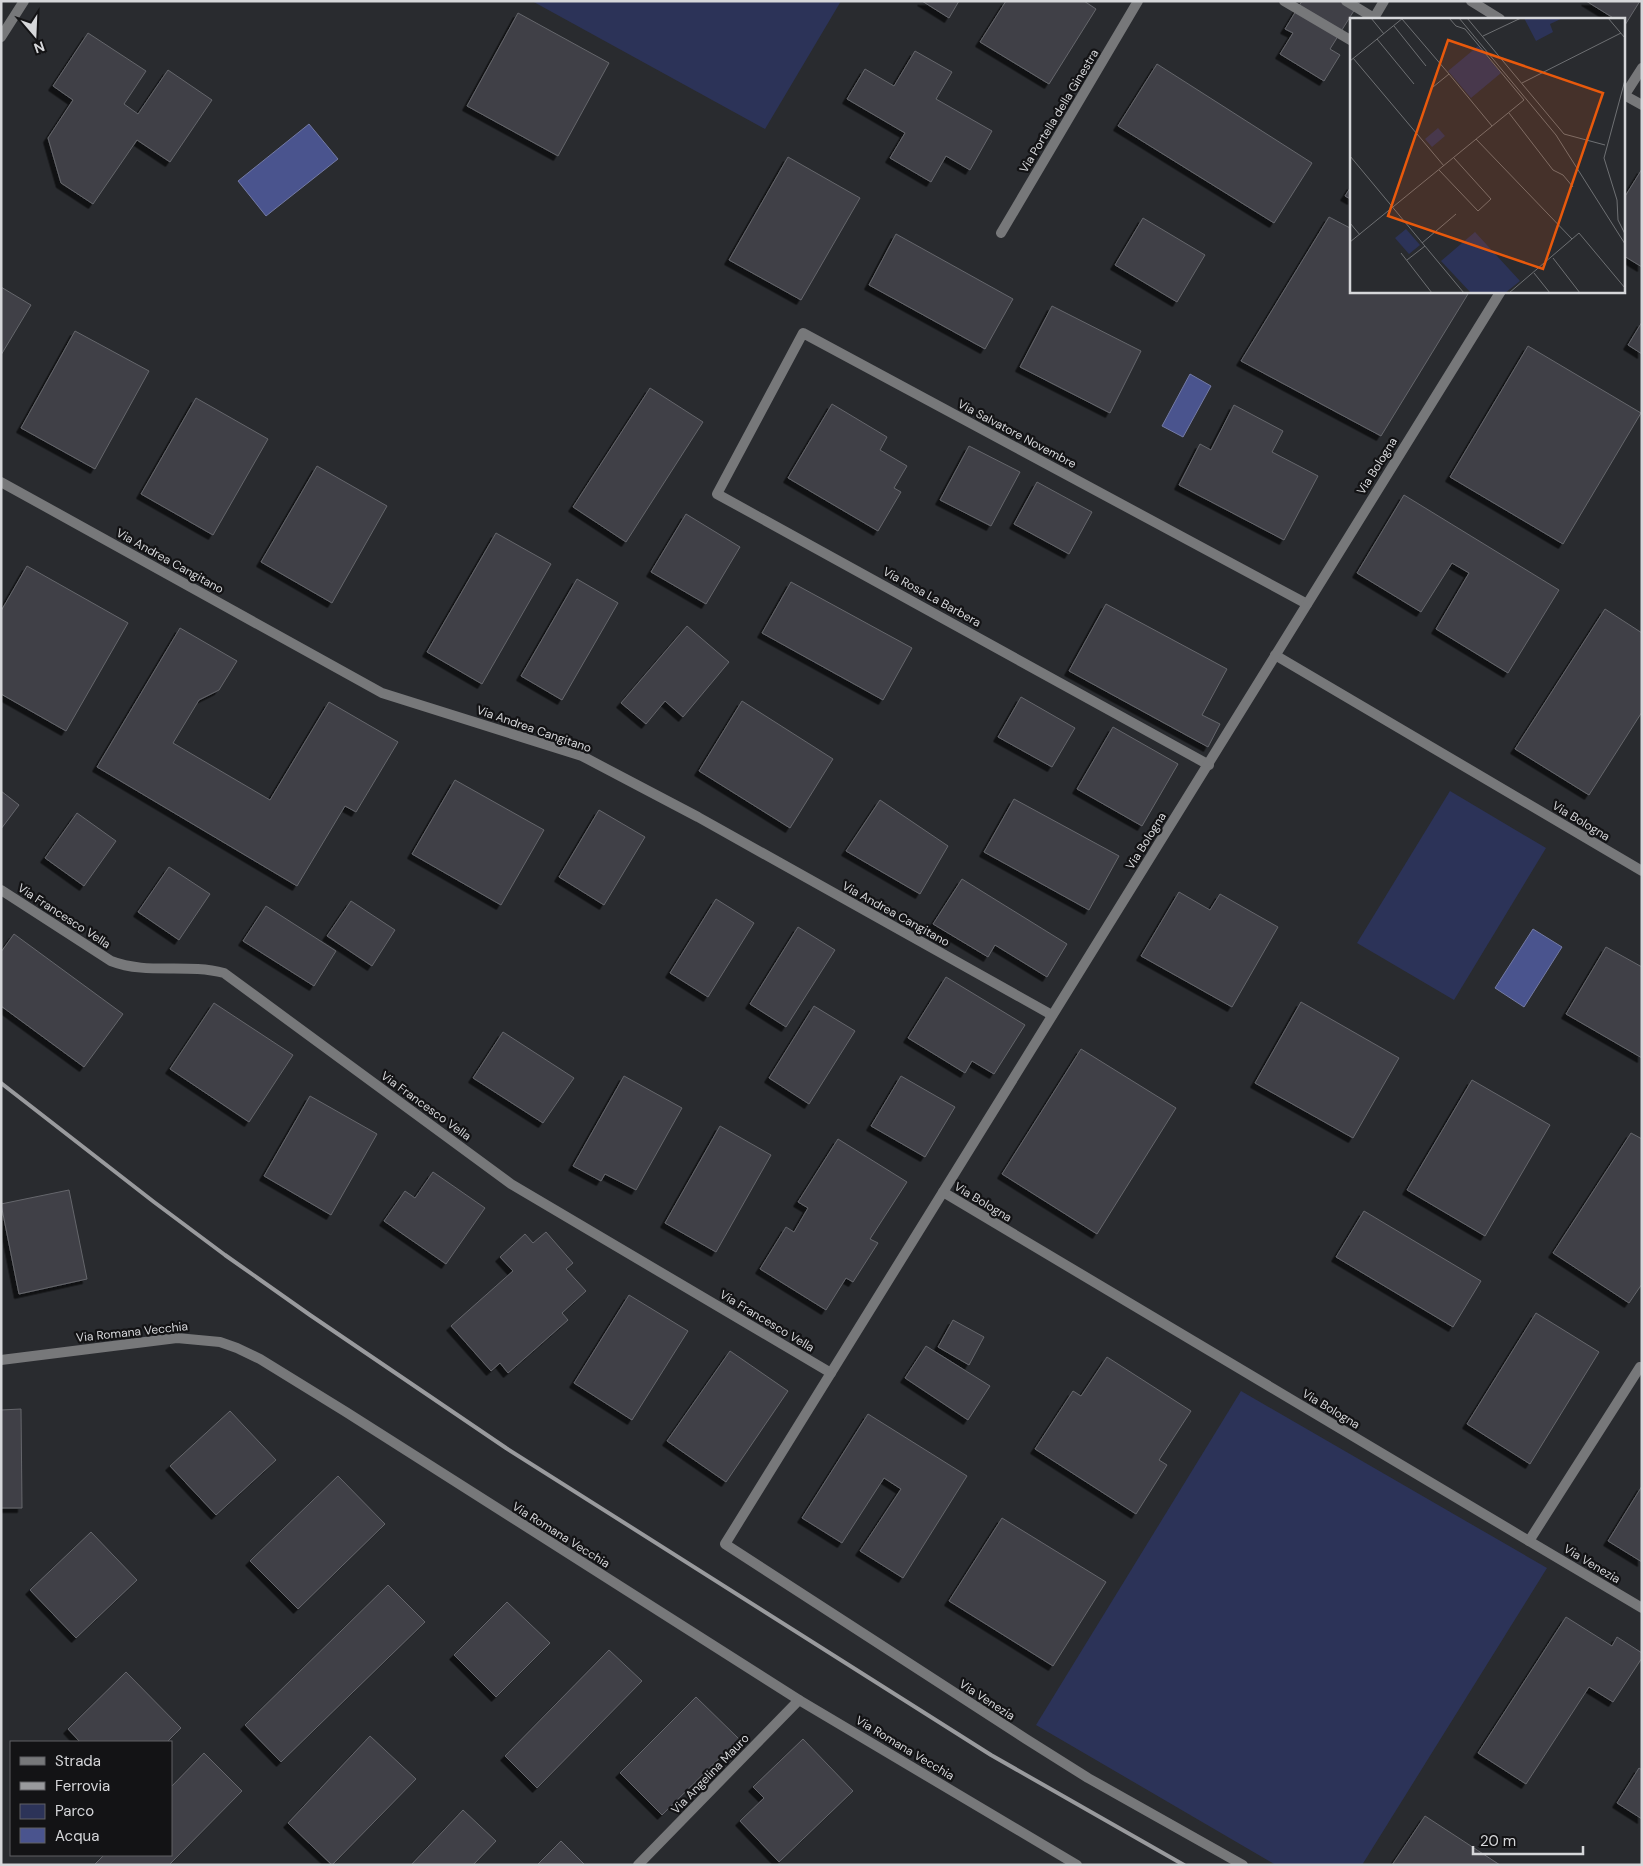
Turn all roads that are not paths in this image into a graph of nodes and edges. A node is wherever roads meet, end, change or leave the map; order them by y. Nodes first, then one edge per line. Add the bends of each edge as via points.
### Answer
1 (24, 1) edge
2 (1138, 1) edge
3 (1284, 1) edge
4 (1346, 1) edge
5 (1384, 1) edge
6 (1471, 1) edge
7 (1374, 18) edge
8 (1498, 18) edge
9 (1, 37) edge
10 (1350, 40) edge
11 (1642, 68) edge
12 (1626, 93) edge
13 (1626, 96) edge
14 (1642, 105) edge
15 (1001, 233) dead end
16 (1500, 292) edge
17 (756, 419) joint
18 (1, 482) edge
19 (1307, 604) junction
20 (1275, 655) junction
21 (1209, 765) junction
22 (1642, 871) edge
23 (1, 890) edge
24 (1052, 1016) junction
25 (943, 1192) junction
26 (1, 1360) edge
27 (1640, 1368) dead end
28 (831, 1373) junction
29 (1529, 1542) junction
30 (725, 1544) joint
31 (1642, 1608) edge
32 (800, 1700) junction
33 (638, 1865) edge
34 (1077, 1865) edge
35 (1243, 1865) edge

1 - 9 street
2 - 15 street, Via Portella della Ginestra
3 - 10 street
4 - 7 street
5 - 7 street
6 - 8 street
11 - 12 street
13 - 14 street
16 - 19 street, Via Bologna
17 - 19 street, Via Salvatore Novembre via 803,333
17 - 21 street, Via Rosa La Barbera via 717,494
18 - 24 street, Via Andrea Cangitano via 382,693 582,756 698,817
19 - 20 street, Via Bologna
20 - 21 street, Via Bologna
20 - 22 street, Via Bologna
21 - 24 street, Via Bologna
23 - 28 street, Via Francesco Vella via 127,968 204,968 224,972 511,1184
24 - 25 street, Via Bologna
25 - 28 street, Via Bologna
25 - 29 street, Via Bologna
26 - 32 street, Via Romana Vecchia via 177,1338 220,1342 237,1348 346,1412
27 - 29 street
28 - 30 street, Via Bologna
29 - 31 street, Via Venezia
30 - 35 street, Via Venezia via 1034,1744
32 - 33 street, Via Angelina Mauro
32 - 34 street, Via Romana Vecchia

